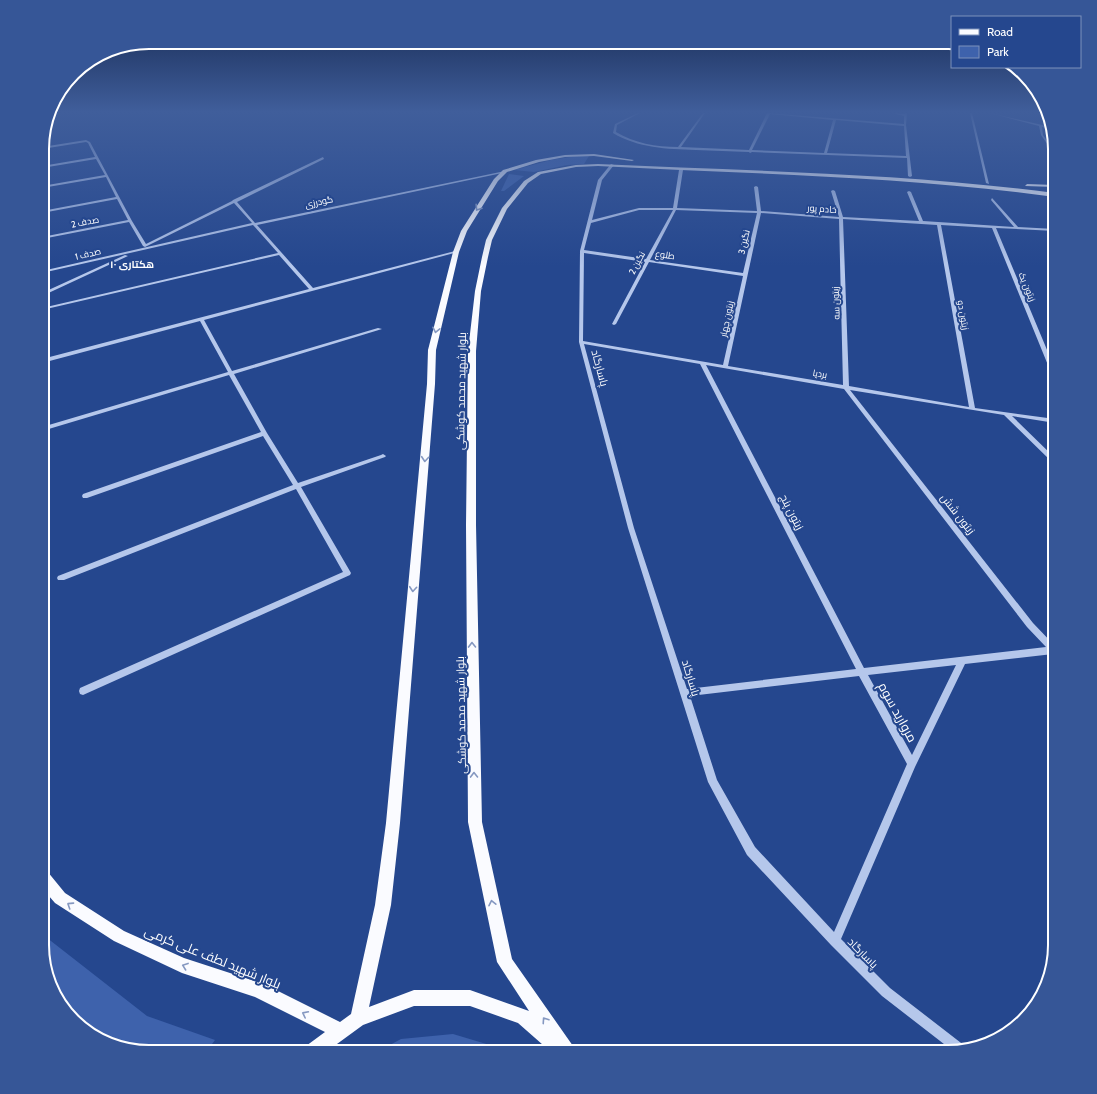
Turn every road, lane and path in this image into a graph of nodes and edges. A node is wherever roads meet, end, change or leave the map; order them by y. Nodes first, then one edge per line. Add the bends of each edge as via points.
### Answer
1 (60, 164) edge
2 (100, 164) edge
3 (310, 164) edge
4 (525, 164) edge
5 (675, 164) edge
6 (909, 164) edge
7 (983, 164) edge
8 (612, 165) junction
9 (49, 166) edge
10 (586, 166) joint
11 (681, 170) junction
12 (505, 172) junction
13 (518, 173) dead end
14 (106, 176) junction
15 (910, 176) junction
16 (988, 182) junction
17 (1048, 186) edge
18 (49, 187) edge
19 (756, 188) dead end
20 (833, 191) dead end
21 (909, 192) dead end
22 (1048, 193) edge
23 (118, 198) junction
24 (992, 199) dead end
25 (234, 201) junction
26 (675, 209) junction
27 (49, 211) edge
28 (759, 212) junction
29 (841, 218) junction
30 (130, 221) junction
31 (589, 222) junction
32 (922, 223) junction
33 (254, 224) junction
34 (939, 224) junction
35 (994, 227) junction
36 (1017, 228) junction
37 (1048, 230) edge
38 (49, 237) edge
39 (145, 246) junction
40 (138, 250) junction
41 (582, 251) junction
42 (456, 252) junction
43 (280, 254) junction
44 (647, 261) junction
45 (49, 270) edge
46 (745, 275) junction
47 (312, 290) junction
48 (49, 292) edge
49 (49, 307) edge
50 (201, 319) junction
51 (614, 324) dead end
52 (380, 329) dead end
53 (581, 342) junction
54 (1048, 358) edge
55 (49, 359) edge
56 (702, 362) junction
57 (725, 366) junction
58 (232, 373) junction
59 (846, 388) junction
60 (972, 409) junction
61 (1007, 415) junction
62 (1048, 420) edge
63 (49, 427) edge
64 (264, 433) junction
65 (1048, 455) edge
66 (383, 456) dead end
67 (297, 486) junction
68 (85, 496) dead end
69 (61, 578) dead end
70 (1048, 643) edge
71 (1048, 651) edge
72 (962, 661) junction
73 (862, 673) junction
74 (83, 690) dead end
75 (684, 693) junction
76 (912, 764) junction
77 (49, 885) edge
78 (835, 941) junction
79 (358, 1019) junction
80 (340, 1031) junction
81 (321, 1045) edge
82 (556, 1045) edge
83 (560, 1045) edge
84 (955, 1045) edge

1 - 9 street
2 - 14 street
3 - 25 street
4 - 12 main road
5 - 15 main road
6 - 15 street
7 - 16 street
8 - 10 main road, بلوار شهید محمد کوشکی
8 - 11 main road, بلوار شهید محمد کوشکی
8 - 31 street, پاسارگاد via 600,180
83 -> 10 main road, بلوار شهید محمد کوشکی via 505,962 475,822 471,525 472,351 478,291 489,240 502,214 514,195 535,174
11 - 22 main road, بلوار شهید محمد کوشکی via 910,180
11 - 26 street, نگین 2
12 - 13 main road
12 - 33 street, گودرزی
12 -> 42 main road via 496,180 478,208 464,231
14 - 18 street
14 - 23 street
15 - 16 main road
16 - 17 main road
19 - 28 street, نگین 3
20 - 29 street, زیتون سه
21 - 32 street
23 - 27 street
23 - 30 street
24 - 36 street
25 - 33 street
25 - 39 street
26 - 28 street, خادم پور
26 - 31 street, خادم پور via 639,209
26 - 44 street, نگین 2
28 - 29 street, خادم پور
28 - 46 street, نگین 3
29 - 32 street, خادم پور
29 - 59 street, زیتون سه
30 - 38 street, صدف 2
30 - 39 street
31 - 41 street, پاسارگاد
32 - 34 street, خادم پور
33 - 40 street, گودرزی
33 - 43 street
34 - 35 street, خادم پور
34 - 60 street, زیتون دو
35 - 36 street, خادم پور
35 - 54 street, زیتون یک
36 - 37 street, خادم پور
39 - 40 street
40 - 45 street, صدف 1
40 - 48 street
41 - 44 street, طلوع
41 - 53 street, پاسارگاد
42 - 47 street
42 -> 79 main road via 432,350 393,823 383,905
43 - 47 street
43 - 49 street
44 - 46 street, طلوع
44 - 51 street, نگین 2
46 - 57 street, زیتون چهار
47 - 50 street
50 - 55 street
50 - 58 street
52 - 58 street
53 - 56 street, بردیا
53 - 75 street, پاسارگاد via 631,528
56 - 57 street, بردیا
56 - 73 street, زیتون پنج
57 - 59 street, بردیا
58 - 63 street
58 - 64 street
59 - 60 street, بردیا
59 - 70 street, زیتون شش via 1030,625
60 - 61 street, بردیا
61 - 62 street, بردیا
61 - 65 street
64 - 67 street
64 - 68 street
66 - 67 street
67 - 69 street
67 - 74 street via 347,573
71 - 72 street
72 - 73 street
72 - 76 street
73 - 75 street
73 - 76 street, مروارید سوم
75 - 78 street, پاسارگاد via 713,782 752,851
76 - 78 street
80 -> 77 main road, بلوار شهید لطف علی کرمی via 258,990 182,965 119,936 60,898
78 - 84 street, پاسارگاد via 886,992
79 - 80 main road
79 - 82 main road via 414,998 470,998 523,1018
80 - 81 main road

